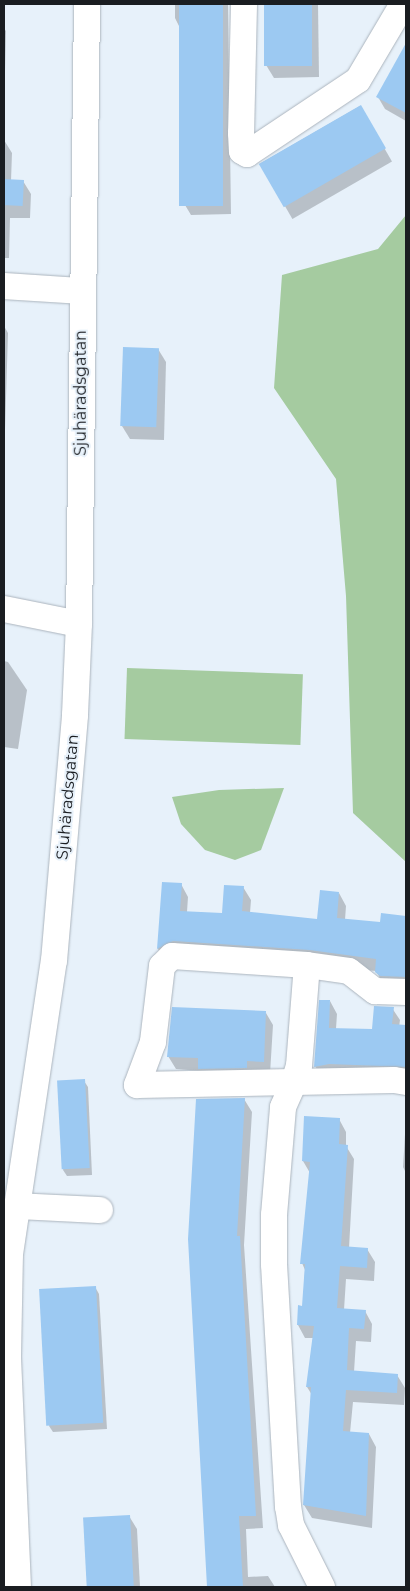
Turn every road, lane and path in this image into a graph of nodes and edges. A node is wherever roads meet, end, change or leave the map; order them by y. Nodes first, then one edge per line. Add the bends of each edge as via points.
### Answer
1 (87, 4) edge
2 (244, 4) edge
3 (403, 4) edge
4 (4, 286) edge
5 (82, 291) junction
6 (4, 609) edge
7 (79, 624) junction
8 (307, 965) junction
9 (406, 992) edge
10 (294, 1082) junction
11 (406, 1082) edge
12 (17, 1206) junction
13 (100, 1210) dead end
14 (8, 1473) edge
15 (18, 1587) edge
16 (322, 1587) edge

1 - 5 street, Sjuhäradsgatan
2 - 3 street via 241,133 242,151 247,154 358,80
4 - 5 street
5 - 7 street, Sjuhäradsgatan
6 - 7 street
7 - 12 street, Sjuhäradsgatan via 75,715 54,961
8 - 9 street via 349,972 375,990
8 - 10 street via 299,1066
8 - 10 street via 172,956 166,959 162,966 153,1042 137,1085
10 - 11 street
10 - 16 street via 283,1107 274,1215 286,1467 291,1525
12 - 13 street
12 - 14 street, Sjuhäradsgatan via 10,1254
14 - 15 street, Sjuhäradsgatan

